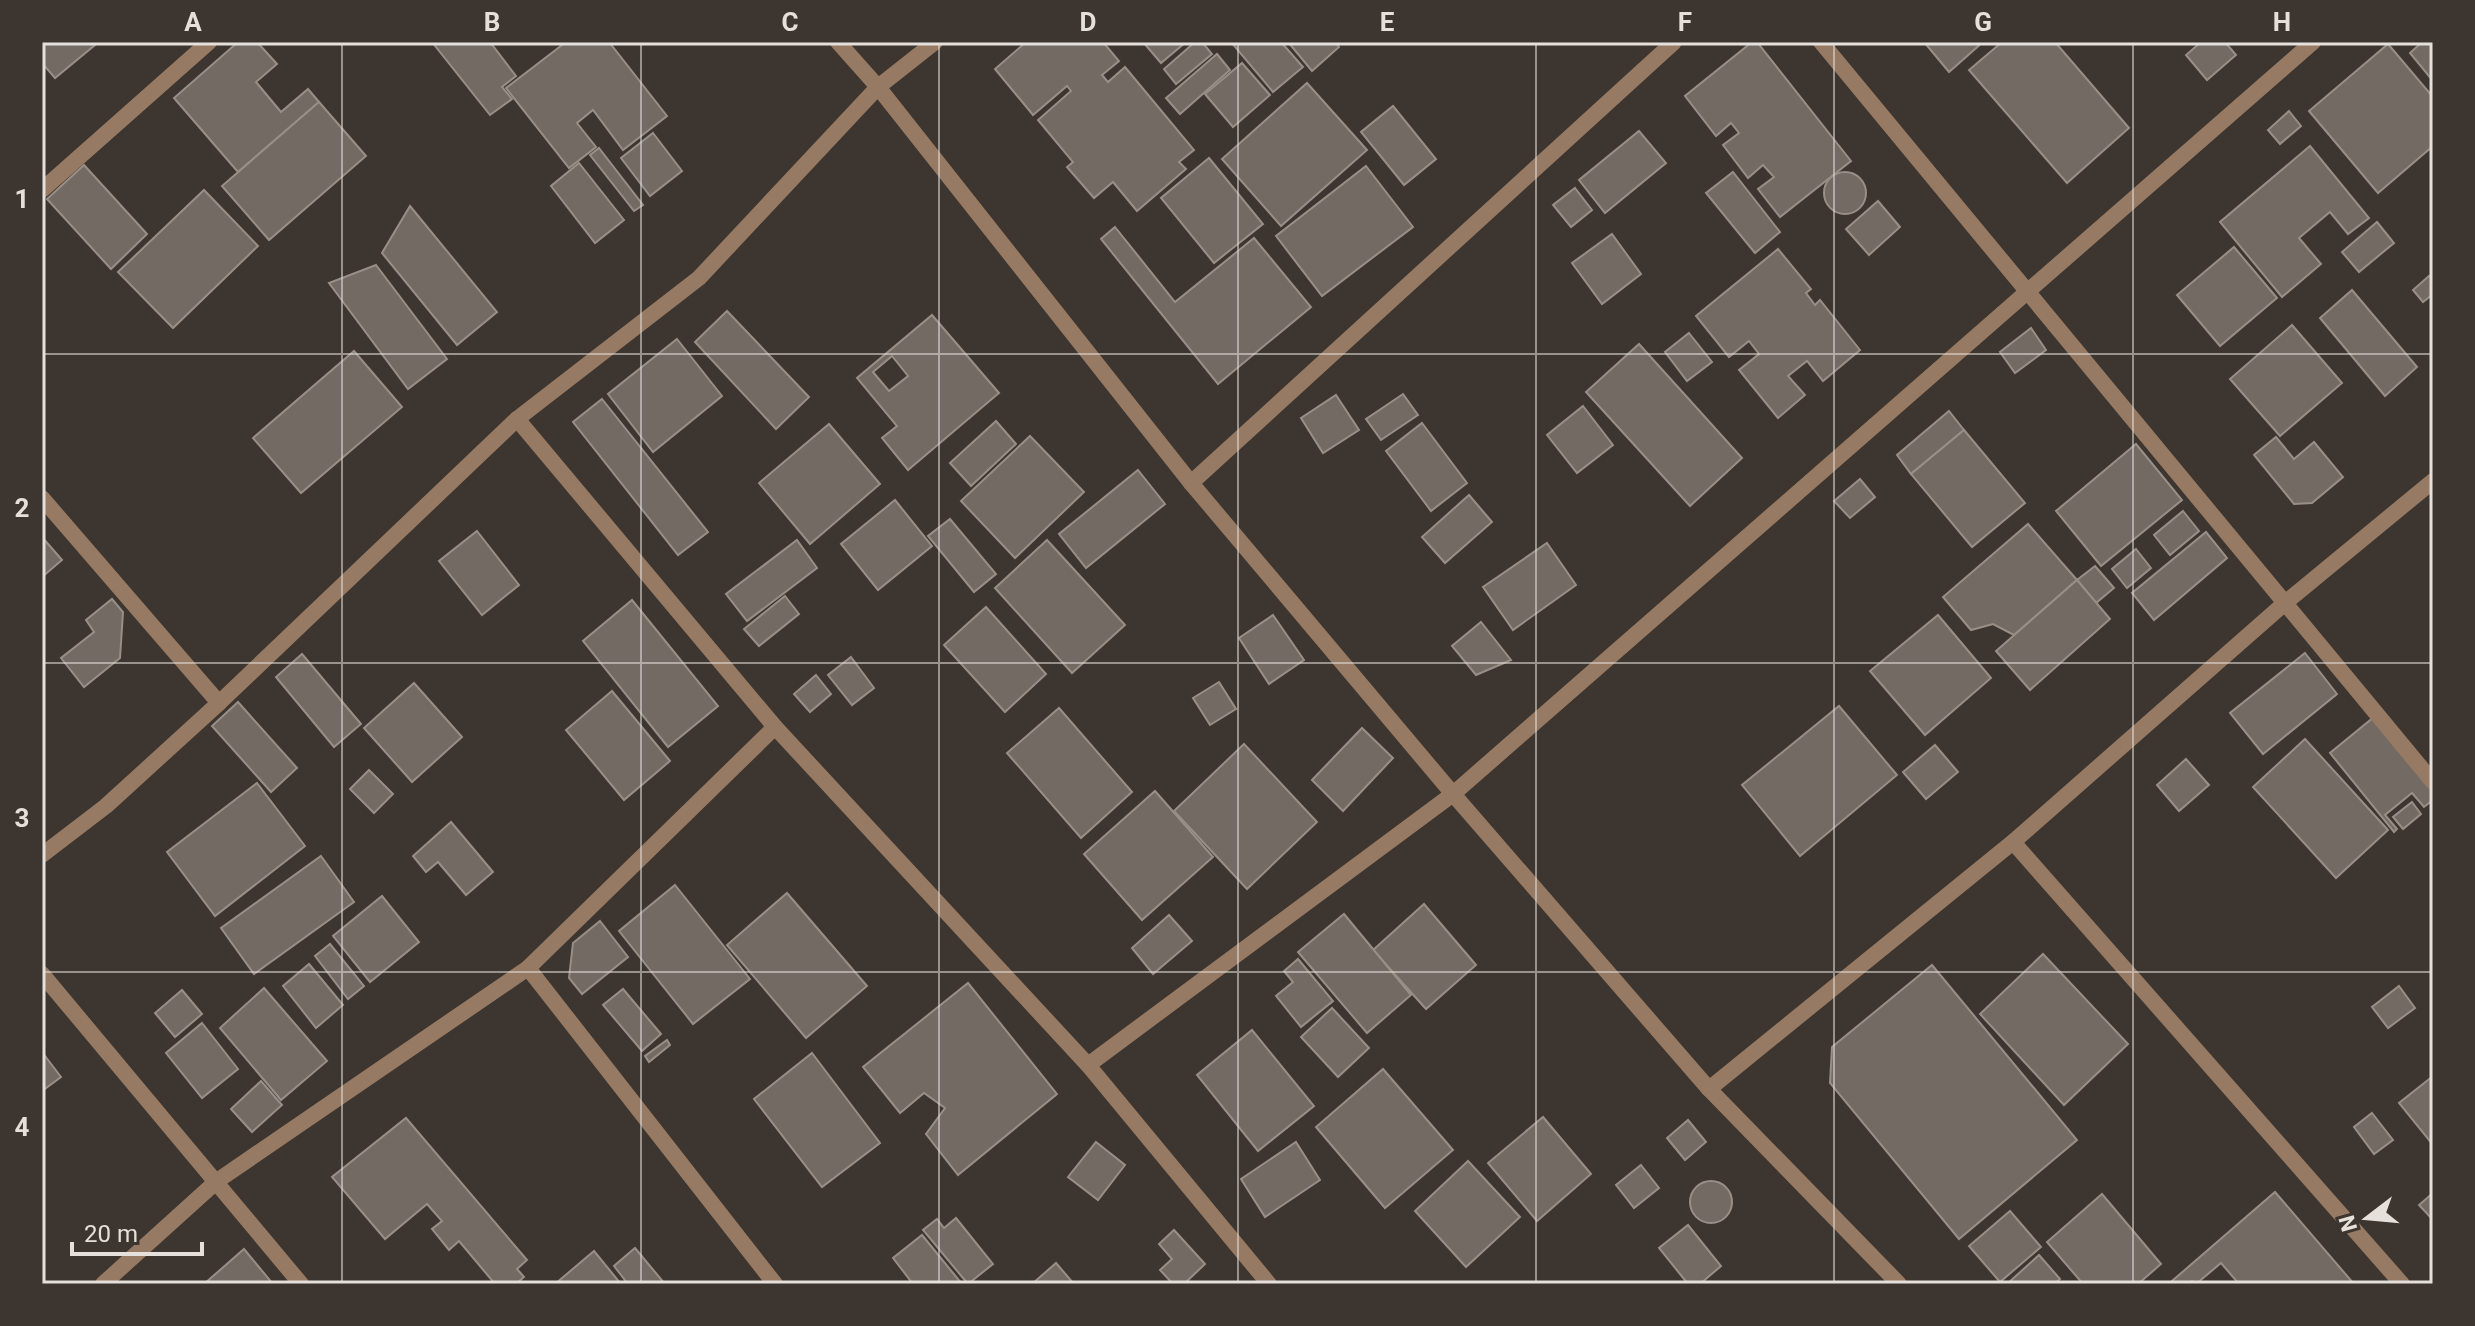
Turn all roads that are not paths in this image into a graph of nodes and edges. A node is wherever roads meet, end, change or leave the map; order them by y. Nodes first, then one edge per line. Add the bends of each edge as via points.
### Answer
1 (209, 42) edge
2 (838, 42) edge
3 (935, 42) edge
4 (1674, 42) edge
5 (1821, 42) edge
6 (2313, 42) edge
7 (878, 87) junction
8 (42, 190) edge
9 (2027, 290) junction
10 (517, 419) junction
11 (2433, 481) edge
12 (1191, 483) junction
13 (42, 498) edge
14 (2286, 602) junction
15 (219, 703) junction
16 (775, 727) junction
17 (2433, 782) edge
18 (1453, 794) junction
19 (2013, 842) junction
20 (42, 855) edge
21 (528, 968) junction
22 (42, 974) edge
23 (1088, 1065) junction
24 (1709, 1089) junction
25 (217, 1181) junction
26 (103, 1284) edge
27 (301, 1284) edge
28 (775, 1284) edge
29 (1269, 1284) edge
30 (1899, 1284) edge
31 (2402, 1284) edge

1 - 8 street
2 - 7 street
3 - 7 street
4 - 12 street
5 - 9 street
6 - 9 street
7 - 10 street via 699,278
7 - 12 street
9 - 14 street
9 - 18 street
10 - 15 street
10 - 16 street
11 - 14 street
12 - 18 street
13 - 15 street
14 - 17 street
14 - 19 street
15 - 20 street via 106,806
16 - 21 street
16 - 23 street
18 - 23 street
18 - 24 street
19 - 24 street
19 - 31 street
21 - 25 street
21 - 28 street
22 - 25 street
23 - 29 street
24 - 30 street
25 - 26 street
25 - 27 street

